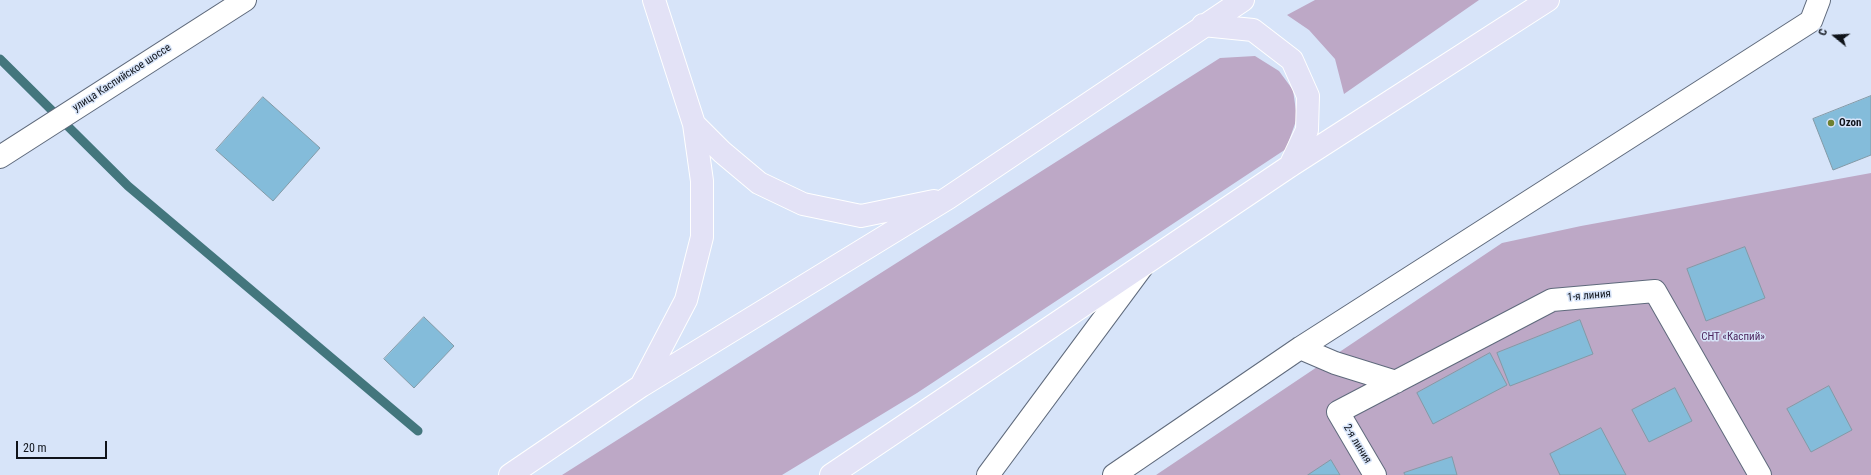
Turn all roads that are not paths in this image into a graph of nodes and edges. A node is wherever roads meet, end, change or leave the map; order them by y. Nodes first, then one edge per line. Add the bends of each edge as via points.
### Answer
1 (242, 0) edge
2 (654, 0) edge
3 (1243, 0) edge
4 (1548, 0) edge
5 (1819, 0) edge
6 (1203, 25) junction
7 (694, 124) junction
8 (0, 157) edge
9 (1290, 166) junction
10 (948, 198) junction
11 (1144, 264) junction
12 (1300, 348) junction
13 (1396, 382) junction
14 (641, 386) junction
15 (1338, 412) joint
16 (510, 475) edge
17 (831, 475) edge
18 (988, 475) edge
19 (1114, 475) edge
20 (1375, 475) edge
21 (1760, 475) edge

1 - 8 street, улица Каспийское шоссе
2 - 7 main road
3 - 6 main road
4 - 9 main road
5 - 12 street via 1811,21
6 - 9 main road via 1253,30 1292,60 1308,96 1307,130
6 - 10 main road
7 - 10 main road via 759,183 803,204 861,216
7 - 14 main road via 702,182 702,237 686,300
9 - 11 main road
10 - 14 main road
11 - 17 main road
11 - 18 street
12 - 13 street via 1335,363
12 - 19 street
13 - 15 street, 1-я линия
13 - 21 street, 1-я линия via 1552,300 1655,291
14 - 16 main road
15 - 20 street, 2-я линия

